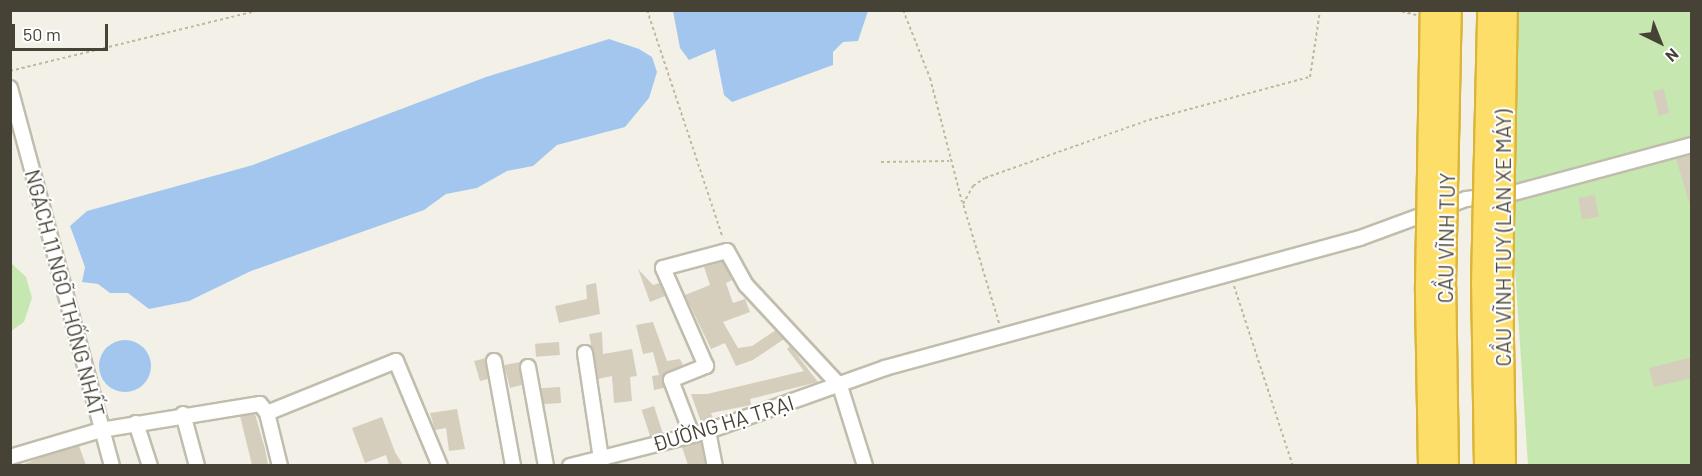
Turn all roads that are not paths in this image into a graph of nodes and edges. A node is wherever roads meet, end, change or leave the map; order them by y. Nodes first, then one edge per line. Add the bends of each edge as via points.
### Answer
1 (1450, 10) edge
2 (1488, 10) edge
3 (1506, 10) edge
4 (1427, 13) edge
5 (10, 88) edge
6 (1692, 145) edge
7 (1419, 219) junction
8 (585, 353) dead end
9 (494, 361) dead end
10 (528, 368) dead end
11 (840, 386) junction
12 (267, 412) junction
13 (183, 414) junction
14 (136, 423) junction
15 (100, 430) junction
16 (708, 431) junction
17 (692, 435) junction
18 (10, 456) edge
19 (601, 462) edge
20 (112, 465) edge
21 (150, 465) edge
22 (196, 465) edge
23 (280, 465) edge
24 (440, 465) edge
25 (513, 465) edge
26 (546, 465) edge
27 (570, 465) edge
28 (716, 465) edge
29 (865, 465) edge
30 (1420, 465) edge
31 (1429, 465) edge
32 (1447, 465) edge
33 (1485, 465) edge
34 (1504, 465) edge

1 - 32 highway, CẦU VĨNH TUY, bridge via 1444,285
2 - 33 highway, CẦU VĨNH TUY, bridge via 1482,284
3 - 34 highway, CẦU VĨNH TUY (LÀN XE MÁY), bridge via 1501,284
4 - 7 street
4 - 31 highway, bridge
5 - 15 street, NGÁCH 11 NGÕ THỐNG NHẤT
6 - 7 street, ĐƯỜNG HẠ TRẠI via 1510,194 1466,199
7 - 11 street, ĐƯỜNG HẠ TRẠI via 885,368
7 - 30 street
8 - 19 street
9 - 25 street
10 - 26 street
11 - 16 street, ĐƯỜNG HẠ TRẠI
11 - 17 street via 746,285 727,251 663,268 706,366 671,380
11 - 29 street
12 - 13 street via 260,404
12 - 23 street
12 - 24 street via 396,361
13 - 14 street
13 - 22 street
14 - 15 street
14 - 21 street
15 - 18 street
15 - 20 street, NGÁCH 11 NGÕ THỐNG NHẤT
16 - 17 street, ĐƯỜNG HẠ TRẠI
16 - 28 street
17 - 19 street, ĐƯỜNG HẠ TRẠI
19 - 27 street, ĐƯỜNG HẠ TRẠI

